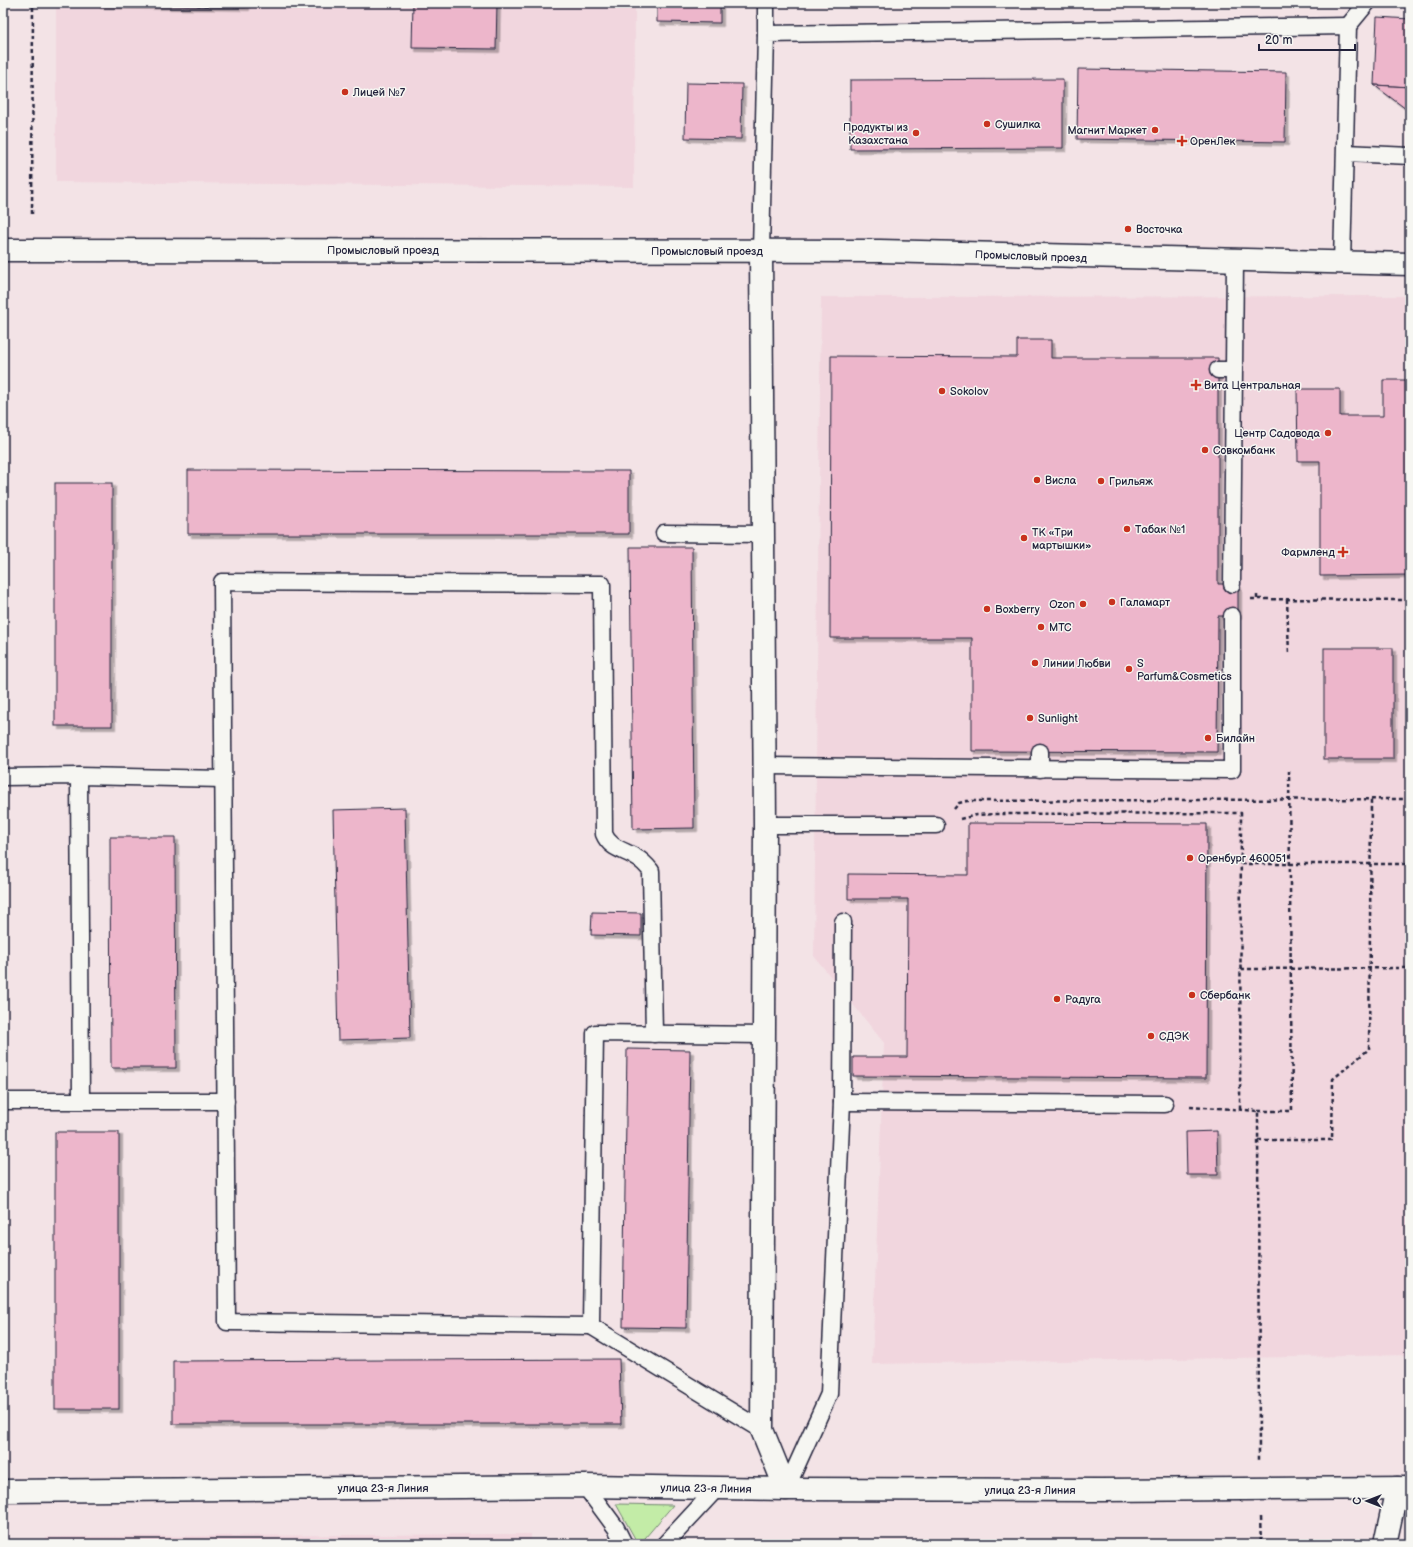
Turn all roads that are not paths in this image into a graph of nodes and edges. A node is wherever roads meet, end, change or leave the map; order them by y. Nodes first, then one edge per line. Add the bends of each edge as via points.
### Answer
1 (766, 3) edge
2 (1367, 3) edge
3 (1348, 26) junction
4 (766, 34) junction
5 (1346, 153) junction
6 (1410, 156) edge
7 (3, 250) edge
8 (761, 251) junction
9 (1235, 261) junction
10 (1342, 263) junction
11 (1410, 264) edge
12 (664, 533) dead end
13 (763, 534) junction
14 (1232, 584) dead end
15 (1232, 616) dead end
16 (1040, 752) dead end
17 (765, 766) junction
18 (1040, 769) junction
19 (79, 776) junction
20 (3, 777) edge
21 (223, 779) junction
22 (765, 825) junction
23 (936, 825) dead end
24 (843, 922) dead end
25 (654, 1034) junction
26 (763, 1035) junction
27 (3, 1100) edge
28 (81, 1101) junction
29 (226, 1101) junction
30 (842, 1102) junction
31 (1165, 1104) road end
32 (591, 1326) junction
33 (762, 1430) junction
34 (585, 1486) junction
35 (717, 1488) junction
36 (1403, 1488) edge
37 (786, 1489) junction
38 (3, 1491) edge
39 (624, 1544) edge
40 (665, 1544) edge
41 (1385, 1544) edge

1 - 4 lane
2 - 3 lane
3 - 4 lane
3 - 5 lane
4 - 8 lane
5 - 6 lane
5 - 10 lane
7 - 8 street, Промысловый проезд
8 - 9 street, Промысловый проезд via 880,251
8 - 13 street
9 - 10 street, Промысловый проезд
9 - 14 lane via 1226,370
10 - 11 street, Промысловый проезд
12 - 13 lane
13 - 17 street
15 - 18 lane via 1232,770
16 - 18 lane
17 - 18 lane
17 - 22 street
19 - 20 lane
19 - 21 lane
19 - 28 lane
21 - 25 lane via 222,582 602,584 604,834 607,841 617,849 636,857 651,871
21 - 29 lane
22 - 23 lane
22 - 26 street
24 - 30 lane
25 - 26 lane
25 - 32 lane via 595,1032
26 - 33 street
27 - 28 lane
28 - 29 lane
29 - 32 lane via 227,1322
30 - 31 lane
30 - 37 lane via 829,1394
32 - 33 lane
33 - 37 street
34 - 35 street, улица 23-я Линия
34 - 38 street, улица 23-я Линия
34 - 39 lane via 616,1528
35 - 37 street, улица 23-я Линия
35 - 40 lane
36 - 37 street, улица 23-я Линия
36 - 41 street

